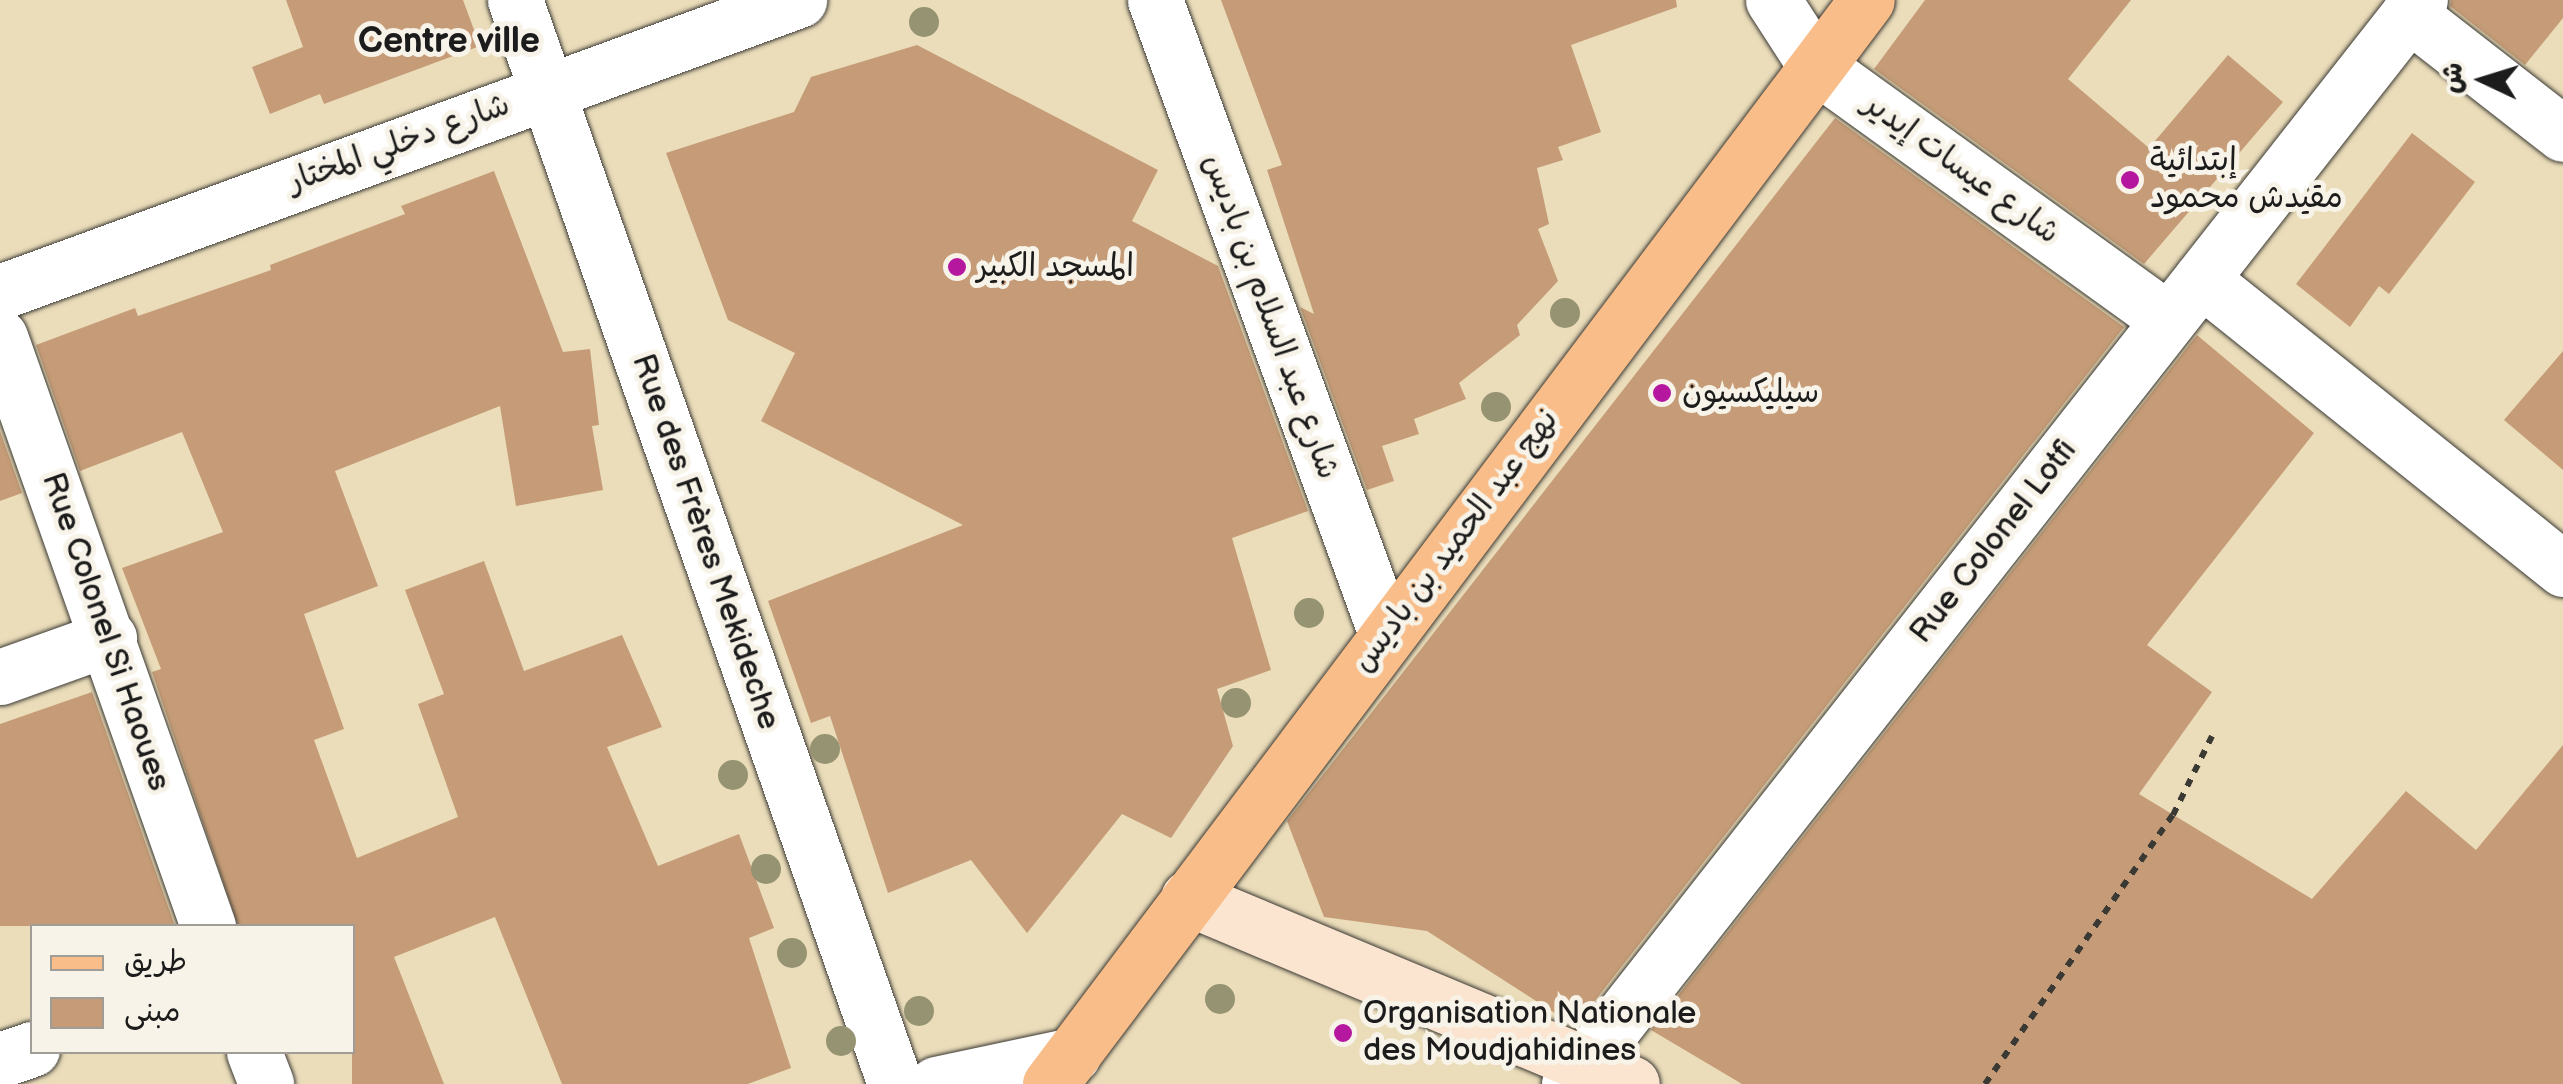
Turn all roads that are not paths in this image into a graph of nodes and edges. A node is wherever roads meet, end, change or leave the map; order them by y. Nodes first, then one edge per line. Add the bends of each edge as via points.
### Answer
1 (514, 0) edge
2 (799, 0) edge
3 (1155, 0) edge
4 (1773, 0) edge
5 (1866, 0) edge
6 (2415, 7) edge
7 (1815, 65) junction
8 (546, 90) junction
9 (2563, 134) edge
10 (0, 292) edge
11 (2184, 300) junction
12 (0, 337) edge
13 (2563, 569) edge
14 (1386, 634) junction
15 (108, 638) junction
16 (0, 677) edge
17 (1188, 898) junction
18 (207, 924) edge
19 (30, 1050) edge
20 (255, 1054) edge
21 (0, 1060) edge
22 (1062, 1070) edge
23 (1595, 1078) edge
24 (266, 1084) edge
25 (895, 1084) edge
26 (936, 1084) edge

1 - 8 street, Rue des Frères Mekideche
2 - 8 street, شارع دخلي المختار
3 - 14 street, شارع عبد السلام بن باديس
4 - 7 street, شارع عيسات إيدير
5 - 7 main road, نهج عبد الحميد بن باديس
6 - 9 street
6 - 11 street, Rue Colonel Lotfi
7 - 11 street, شارع عيسات إيدير
7 - 14 main road, نهج عبد الحميد بن باديس
8 - 10 street, شارع دخلي المختار
8 - 25 street, Rue des Frères Mekideche
11 - 13 street, شارع عيسات إيدير
11 - 23 street, Rue Colonel Lotfi
12 - 15 street, Rue Colonel Si Haoues
14 - 17 main road, نهج عبد الحميد بن باديس
15 - 16 street
15 - 18 street, Rue Colonel Si Haoues
17 - 22 main road, نهج عبد الحميد بن باديس
17 - 23 main road
19 - 21 street
20 - 24 street
22 - 26 street

